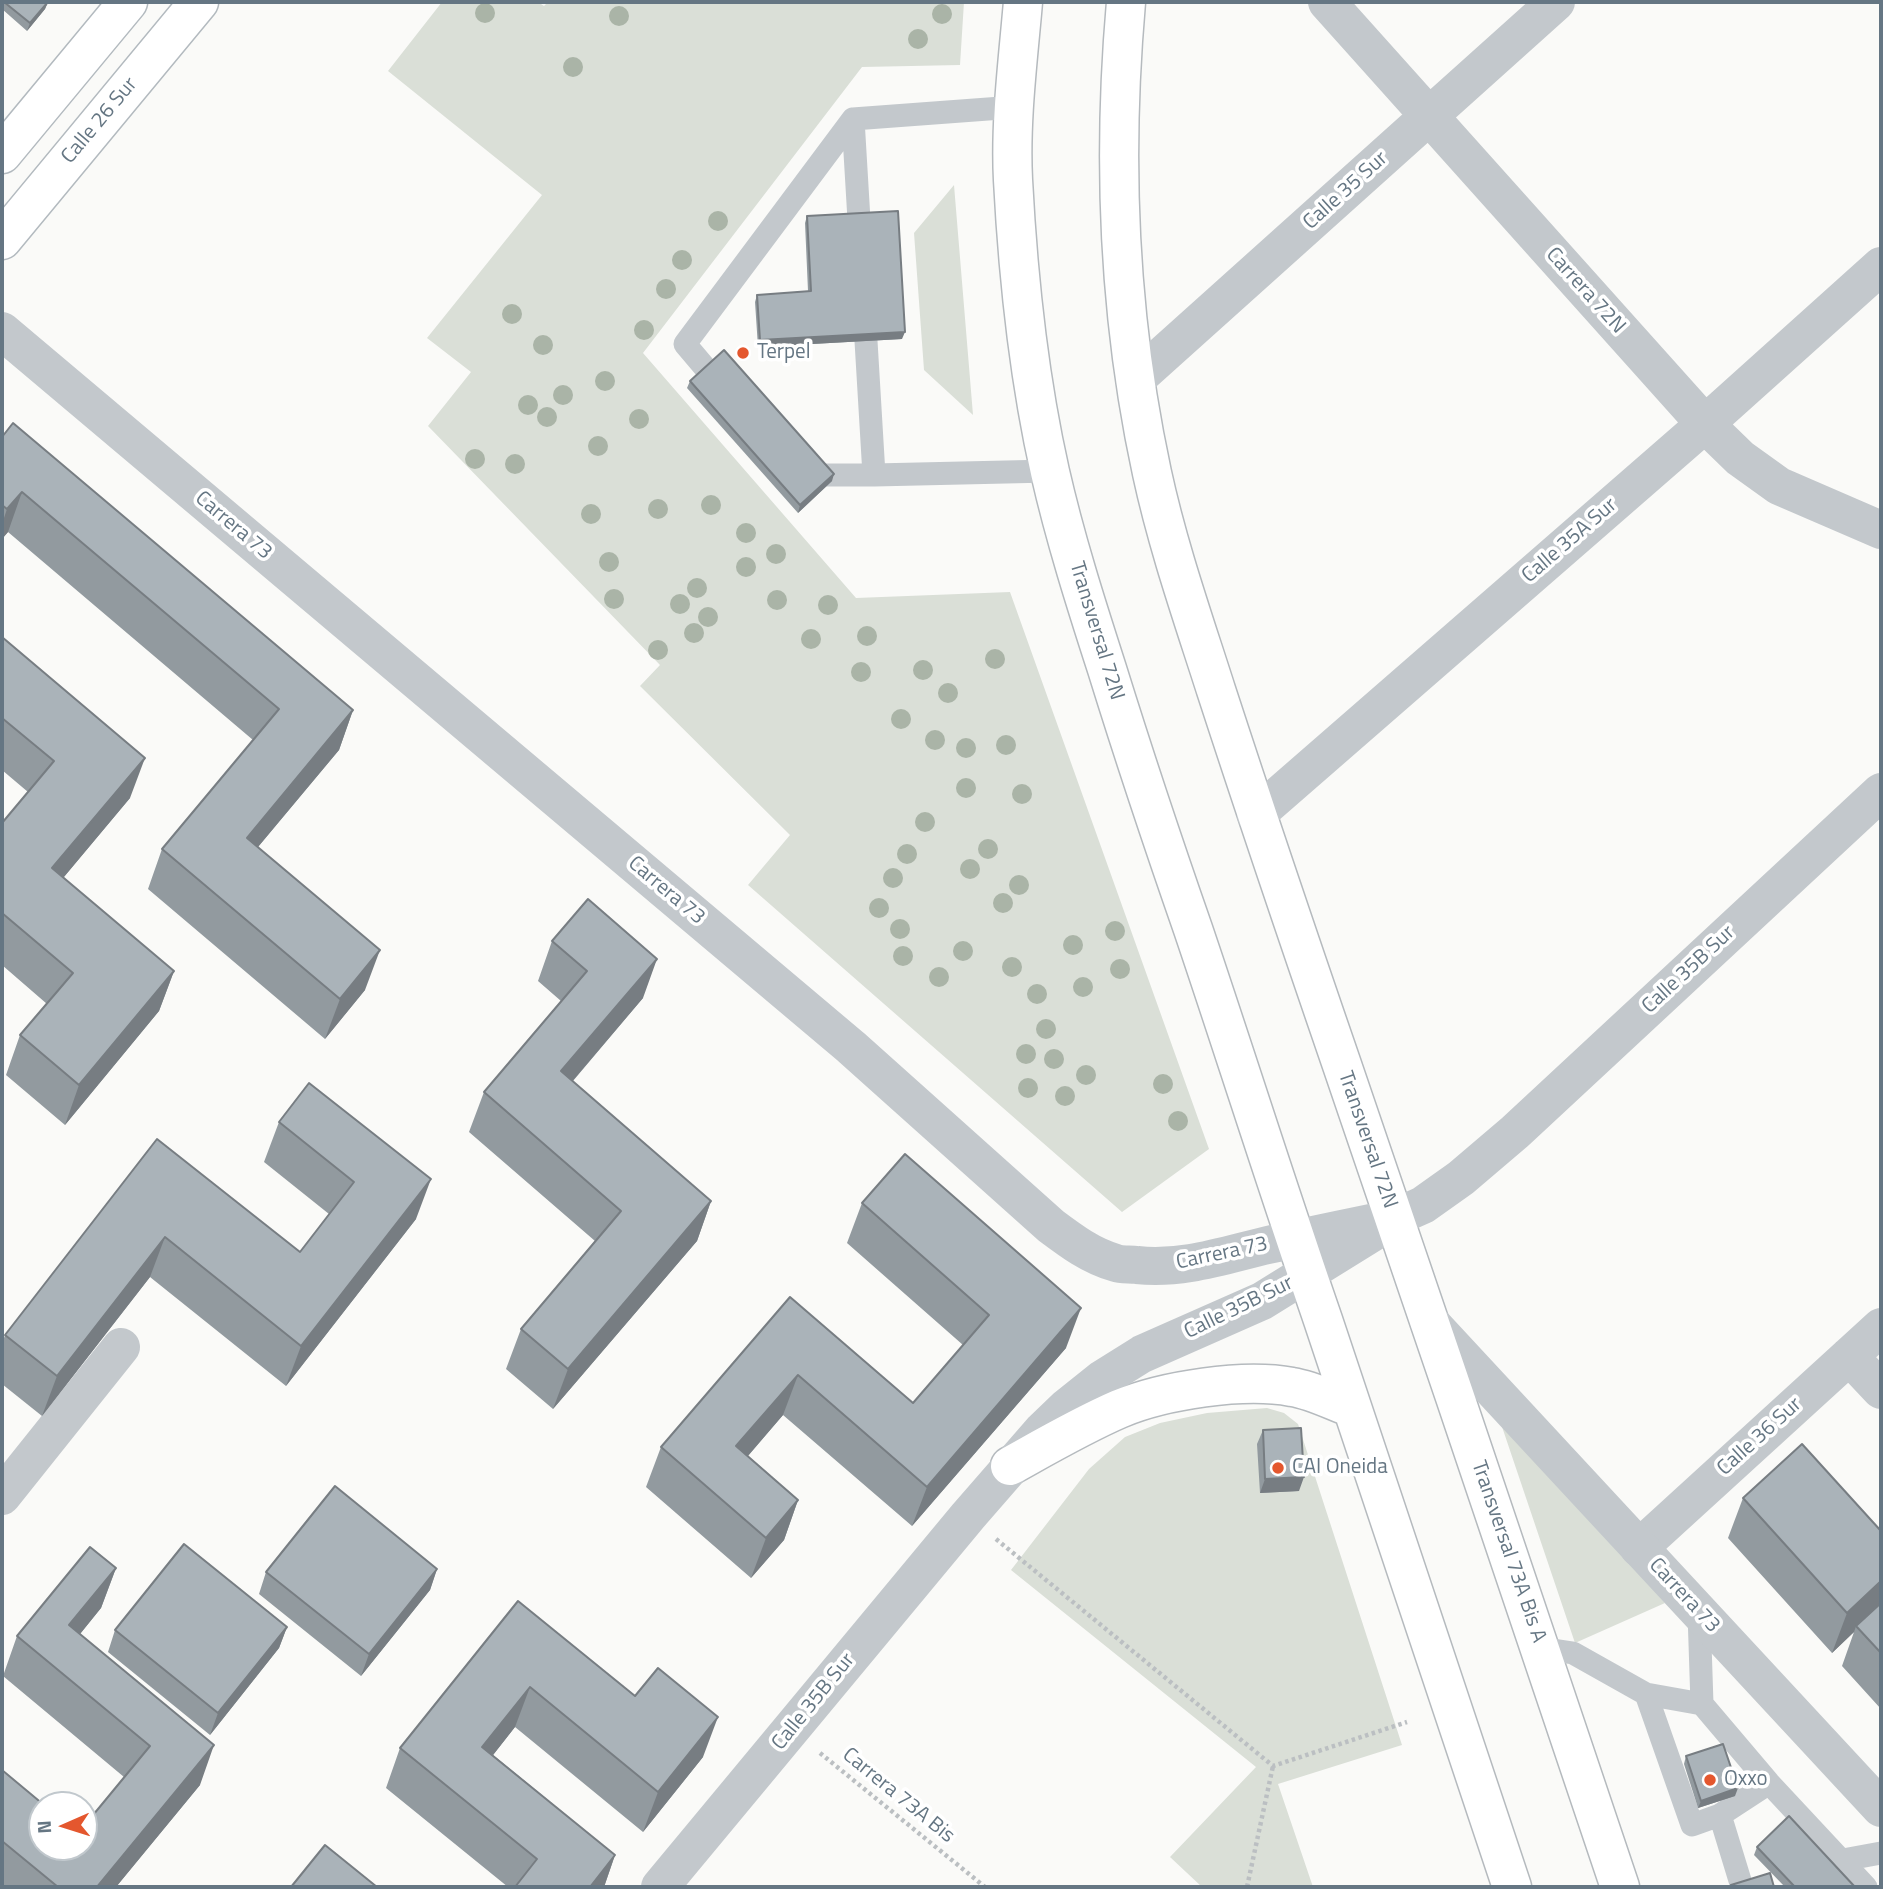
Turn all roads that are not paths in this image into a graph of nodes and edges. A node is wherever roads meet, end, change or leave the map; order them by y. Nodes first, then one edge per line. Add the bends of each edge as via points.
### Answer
1 (128, 2) edge
2 (199, 2) edge
3 (1023, 2) edge
4 (1126, 2) edge
5 (1326, 2) edge
6 (1556, 2) edge
7 (1015, 107) junction
8 (1429, 117) junction
9 (853, 119) junction
10 (2, 154) edge
11 (859, 220) edge
12 (2, 240) edge
13 (1881, 266) edge
14 (2, 331) edge
15 (866, 341) edge
16 (707, 370) edge
17 (1135, 380) junction
18 (1705, 424) junction
19 (1050, 471) junction
20 (826, 475) edge
21 (874, 475) junction
22 (1881, 530) edge
23 (1881, 792) edge
24 (1256, 815) junction
25 (1394, 1218) junction
26 (1301, 1256) junction
27 (1429, 1321) junction
28 (1881, 1327) edge
29 (121, 1347) edge
30 (1849, 1356) junction
31 (1881, 1390) edge
32 (1352, 1408) junction
33 (1010, 1466) junction
34 (2, 1496) edge
35 (1639, 1548) junction
36 (1699, 1613) junction
37 (1540, 1647) junction
38 (1646, 1694) junction
39 (1702, 1704) junction
40 (1769, 1783) junction
41 (1881, 1808) edge
42 (1720, 1815) junction
43 (1881, 1853) edge
44 (1843, 1860) junction
45 (660, 1887) edge
46 (1511, 1887) edge
47 (1620, 1887) edge
48 (1742, 1887) edge
49 (1866, 1887) edge

1 - 10 main road
2 - 12 main road, Calle 26 Sur
3 - 7 main road, Transversal 72N
4 - 17 main road, Transversal 72N via 1118,183 1124,298
5 - 8 street, Carrera 72N
6 - 8 street, Calle 35 Sur
7 - 9 lane
7 - 19 main road, Transversal 72N via 1013,176 1021,287
8 - 17 street, Calle 35 Sur
8 - 18 street, Carrera 72N
9 - 11 lane
9 - 16 lane via 685,344
13 - 18 street, Calle 35A Sur
14 - 26 street, Carrera 73 via 840,1038 1081,1248 1117,1263 1151,1267 1212,1259
15 - 21 lane
17 - 24 main road, Transversal 72N via 1165,526
18 - 22 street, Carrera 72N via 1740,458 1779,486
18 - 24 street, Calle 35A Sur
19 - 21 lane
19 - 26 main road, Transversal 72N via 1084,599
20 - 21 lane
23 - 25 street, Calle 35B Sur via 1515,1132 1423,1205
24 - 25 main road, Transversal 72N
25 - 26 street, Carrera 73
25 - 27 main road, Transversal 73A Bis A
26 - 32 main road
26 - 33 street, Calle 35B Sur via 1262,1301 1142,1354 1112,1373 1067,1406
27 - 35 street, Carrera 73
27 - 37 main road, Transversal 73A Bis A
28 - 30 street, Calle 36 Sur
29 - 34 street
30 - 31 street
30 - 35 street, Calle 36 Sur
32 - 33 main road via 1293,1387 1244,1383 1205,1387 1121,1408
32 - 46 main road
33 - 45 street, Calle 35B Sur
35 - 36 street, Carrera 73
36 - 39 lane
36 - 41 street, Carrera 73
37 - 38 lane via 1573,1653
37 - 47 main road, Transversal 73A Bis A
38 - 39 lane
38 - 42 lane via 1692,1825
39 - 40 lane
40 - 42 lane
40 - 44 lane
42 - 48 lane
43 - 44 lane
44 - 49 lane

